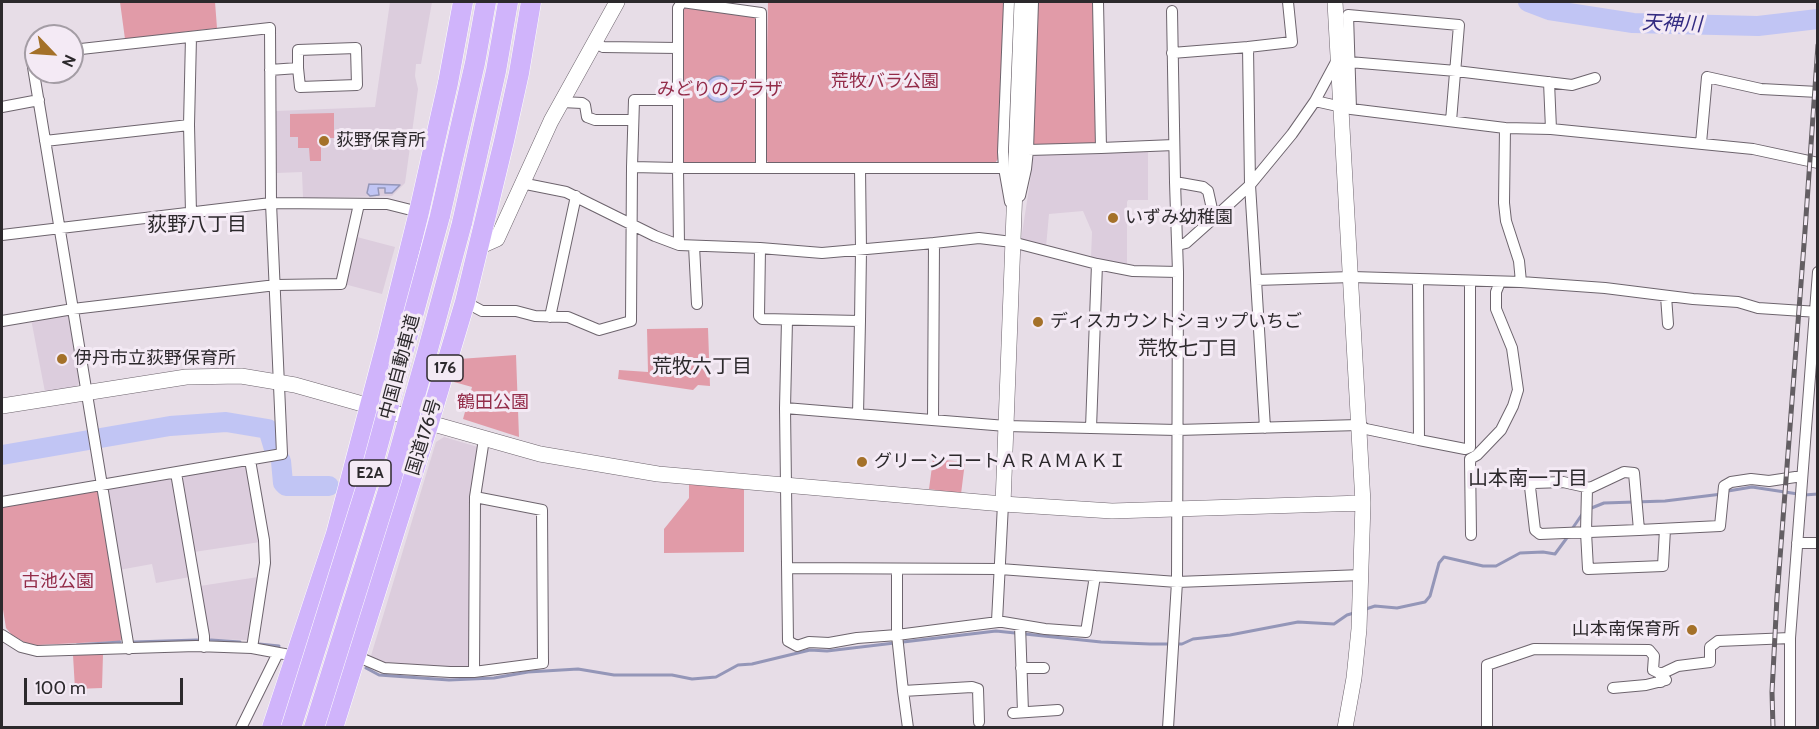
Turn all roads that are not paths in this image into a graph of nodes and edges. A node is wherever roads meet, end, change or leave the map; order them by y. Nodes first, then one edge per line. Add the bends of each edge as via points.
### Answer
1 (463, 2) edge
2 (486, 2) edge
3 (508, 2) edge
4 (531, 2) edge
5 (617, 2) edge
6 (1009, 2) edge
7 (1022, 2) edge
8 (1033, 2) edge
9 (1098, 2) edge
10 (1288, 2) edge
11 (1335, 2) edge
12 (1172, 10) dead end
13 (190, 37) junction
14 (595, 43) junction
15 (1248, 47) junction
16 (678, 48) junction
17 (84, 49) edge
18 (1172, 53) junction
19 (1343, 61) junction
20 (298, 68) junction
21 (270, 70) junction
22 (1456, 71) junction
23 (1595, 78) dead end
24 (1549, 82) junction
25 (36, 84) edge
26 (1818, 92) edge
27 (39, 100) junction
28 (678, 100) junction
29 (1316, 101) junction
30 (562, 102) junction
31 (2, 107) edge
32 (1346, 108) junction
33 (632, 120) junction
34 (1451, 122) junction
35 (189, 125) junction
36 (1505, 128) junction
37 (1551, 129) junction
38 (45, 141) junction
39 (1701, 143) junction
40 (1174, 145) junction
41 (1101, 148) junction
42 (1028, 150) junction
43 (1818, 163) edge
44 (632, 167) junction
45 (678, 168) junction
46 (761, 168) junction
47 (860, 168) junction
48 (1009, 169) junction
49 (1175, 182) junction
50 (521, 183) junction
51 (1250, 185) junction
52 (576, 196) junction
53 (271, 203) junction
54 (359, 204) junction
55 (191, 213) junction
56 (1214, 218) junction
57 (417, 220) junction
58 (1014, 220) junction
59 (632, 224) junction
60 (60, 227) junction
61 (2, 235) edge
62 (1012, 242) junction
63 (934, 243) junction
64 (679, 245) junction
65 (1178, 245) junction
66 (694, 246) junction
67 (479, 247) junction
68 (760, 248) junction
69 (861, 250) junction
70 (1097, 264) junction
71 (1178, 272) junction
72 (1818, 272) edge
73 (1352, 277) junction
74 (1256, 280) junction
75 (1418, 280) junction
76 (1470, 280) junction
77 (1500, 282) junction
78 (1521, 282) junction
79 (276, 285) junction
80 (1666, 296) junction
81 (465, 302) junction
82 (697, 304) dead end
83 (73, 309) junction
84 (1816, 312) edge
85 (550, 317) junction
86 (787, 320) junction
87 (2, 321) edge
88 (860, 321) junction
89 (1668, 324) dead end
90 (279, 382) junction
91 (86, 393) junction
92 (369, 405) junction
93 (2, 406) edge
94 (785, 408) junction
95 (858, 414) junction
96 (933, 420) junction
97 (429, 422) junction
98 (1359, 425) junction
99 (1005, 426) junction
100 (1091, 428) junction
101 (1265, 428) junction
102 (1177, 430) junction
103 (484, 439) junction
104 (1419, 440) junction
105 (1470, 447) junction
106 (1470, 459) junction
107 (250, 460) junction
108 (176, 472) junction
109 (1802, 476) junction
110 (787, 484) junction
111 (102, 486) junction
112 (1587, 488) junction
113 (475, 497) junction
114 (2, 502) edge
115 (1364, 503) junction
116 (1002, 504) junction
117 (1178, 509) junction
118 (1665, 529) junction
119 (1639, 530) junction
120 (1586, 532) junction
121 (1471, 535) dead end
122 (1797, 543) junction
123 (1818, 543) edge
124 (788, 568) junction
125 (897, 569) junction
126 (1000, 569) junction
127 (1362, 575) junction
128 (1095, 576) junction
129 (1177, 582) junction
130 (998, 622) junction
131 (1020, 625) junction
132 (2, 632) edge
133 (897, 635) junction
134 (1790, 638) junction
135 (204, 647) junction
136 (252, 648) junction
137 (129, 650) junction
138 (287, 655) junction
139 (356, 656) junction
140 (1021, 668) junction
141 (1044, 668) dead end
142 (474, 672) junction
143 (1663, 679) junction
144 (1613, 688) dead end
145 (903, 691) junction
146 (1058, 710) dead end
147 (979, 722) dead end
148 (241, 728) edge
149 (272, 728) edge
150 (291, 728) edge
151 (314, 728) edge
152 (333, 728) edge
153 (908, 728) edge
154 (1168, 728) edge
155 (1345, 728) edge
156 (1487, 728) edge
157 (1790, 728) edge

1 - 57 highway
2 - 150 highway, 中国自動車道 / E2A, bridge via 476,63 440,216 370,475
3 - 151 highway, 中国自動車道 / E2A, bridge via 462,223 391,481
4 - 67 highway, 国道176号 / 176 via 519,73
5 - 14 street
6 - 48 street
7 - 48 street
8 - 42 street
9 - 41 street
10 - 15 street via 1292,42
11 - 19 street
12 - 18 street
13 - 17 street
13 - 21 street via 270,28
13 - 35 street
14 - 16 street via 603,47
14 - 30 street
15 - 18 street
15 - 51 street
16 - 28 street
16 - 46 street via 678,8 682,2 761,13
18 - 40 street
19 - 22 street
19 - 22 street via 1348,15 1459,25
19 - 29 street
19 - 32 street
20 - 20 street via 298,51 356,48 357,85 300,87
20 - 21 street
21 - 53 street
22 - 24 street
22 - 34 street
23 - 24 street via 1572,85
24 - 37 street
25 - 27 street
26 - 39 street via 1761,89 1707,77
27 - 31 street
27 - 38 street
28 - 33 street via 634,100
28 - 45 street
29 - 32 street
29 - 51 street
30 - 33 street via 582,103 587,117 595,120
30 - 50 street
32 - 34 street
32 - 73 street
33 - 44 street
34 - 36 street
35 - 38 street
35 - 55 street
36 - 37 street
36 - 78 street via 1504,203
37 - 39 street
38 - 60 street
39 - 43 street
40 - 41 street
40 - 49 street
41 - 42 street
42 - 58 street
44 - 45 street
44 - 59 street
45 - 46 street
45 - 64 street
46 - 47 street
47 - 48 street
47 - 69 street
48 - 58 street
49 - 56 street via 1208,191
49 - 65 street
50 - 52 street
50 - 67 street via 497,239
51 - 56 street
51 - 74 street
52 - 59 street
52 - 85 street
53 - 54 street
53 - 55 street
53 - 79 street
54 - 57 street via 387,204
54 - 79 street via 341,284
55 - 60 street
56 - 65 street via 1186,243
57 - 67 street
57 - 92 highway
58 - 62 street
59 - 64 street
59 - 85 street via 631,321 599,330 568,317
60 - 61 street
60 - 83 street
62 - 63 street via 979,238
62 - 70 street
62 - 99 street
63 - 69 street
63 - 96 street
64 - 66 street
65 - 71 street
66 - 68 street
66 - 82 street
67 - 81 highway, 国道176号 / 176
68 - 69 street via 822,253
68 - 86 street via 759,316
69 - 88 street
70 - 71 street via 1132,271
70 - 100 street
71 - 102 street
72 - 84 street
73 - 74 street
73 - 75 street
73 - 98 street
74 - 101 street
75 - 76 street
75 - 104 street
76 - 77 street
76 - 105 street
77 - 78 street
77 - 106 street via 1496,309 1512,348 1518,390 1501,430
78 - 80 street
79 - 83 street
79 - 90 street
80 - 84 street
80 - 89 street
81 - 85 street via 482,311
81 - 97 highway, 国道176号 / 176
83 - 87 street
83 - 91 street
84 - 109 street
86 - 88 street
86 - 94 street
88 - 95 street
90 - 91 street via 201,375
90 - 92 street
90 - 107 street via 282,454
91 - 93 street
91 - 111 street
92 - 97 street
92 - 138 highway via 336,534
94 - 95 street
94 - 110 street
95 - 96 street
96 - 99 street
97 - 103 street
97 - 139 highway, 国道176号 / 176
98 - 101 street
98 - 104 street
98 - 115 street
99 - 100 street
99 - 116 street
100 - 102 street
101 - 102 street
102 - 117 street
103 - 110 street via 540,454 658,474
103 - 113 street
104 - 105 street
105 - 106 street
106 - 121 street
107 - 108 street
107 - 136 street via 265,563
108 - 111 street
108 - 135 street
109 - 118 street via 1731,483 1724,486 1720,526
109 - 122 street
110 - 116 street
110 - 124 street
111 - 114 street
111 - 137 street
112 - 119 street via 1624,471 1634,473
112 - 120 street
112 - 120 street via 1563,482 1534,483 1530,487 1535,530 1540,534
113 - 142 street
113 - 142 street via 542,510 543,663
115 - 117 street
115 - 127 street
116 - 117 street via 1112,511
116 - 126 street
117 - 129 street
118 - 119 street
118 - 120 street via 1663,566 1652,567 1588,569
119 - 120 street
122 - 123 street
122 - 134 street
124 - 125 street
124 - 133 street via 788,641 797,646
125 - 126 street
125 - 133 street
126 - 128 street
126 - 130 street
127 - 129 street
127 - 155 street via 1354,678
128 - 129 street
128 - 131 street via 1086,632
129 - 154 street
130 - 131 street
130 - 133 street
131 - 140 street
132 - 137 street via 21,647 37,651
133 - 145 street
134 - 143 street via 1718,641 1710,647 1710,662 1678,666
134 - 157 street
135 - 136 street
135 - 137 street
136 - 138 street
138 - 148 street
138 - 149 highway
139 - 142 street via 384,668
139 - 152 highway, 国道176号 / 176
140 - 141 street
140 - 146 street via 1018,713
143 - 144 street
143 - 156 street via 1653,670 1653,656 1648,650 1534,649 1487,665
145 - 147 street via 983,688
145 - 153 street

